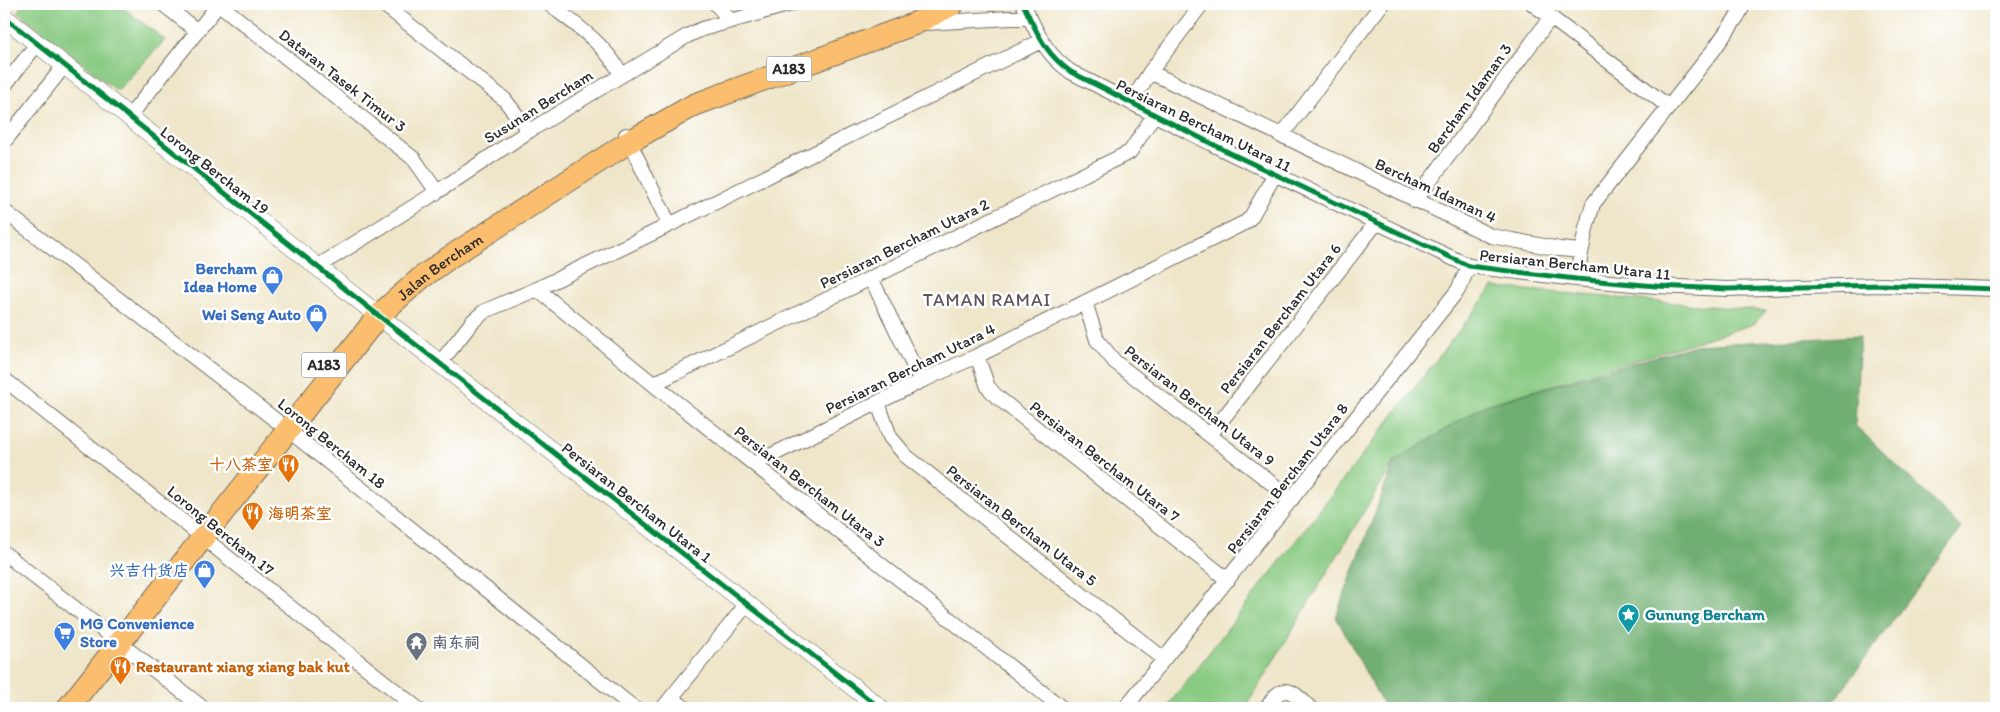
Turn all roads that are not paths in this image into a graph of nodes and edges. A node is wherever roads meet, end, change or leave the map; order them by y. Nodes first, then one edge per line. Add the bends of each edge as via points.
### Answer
1 (219, 4) edge
2 (384, 4) edge
3 (549, 4) edge
4 (716, 4) edge
5 (791, 4) edge
6 (926, 4) edge
7 (953, 4) edge
8 (1023, 4) edge
9 (1202, 4) edge
10 (1382, 4) edge
11 (1533, 4) edge
12 (1744, 4) edge
13 (170, 6) edge
14 (1551, 17) junction
15 (4, 18) edge
16 (1030, 18) junction
17 (731, 21) junction
18 (914, 24) junction
19 (197, 30) junction
20 (1041, 41) junction
21 (37, 44) junction
22 (64, 66) junction
23 (1150, 72) junction
24 (621, 74) junction
25 (4, 86) edge
26 (1131, 104) junction
27 (1669, 107) junction
28 (1154, 115) junction
29 (129, 117) junction
30 (529, 131) junction
31 (1282, 136) junction
32 (627, 137) junction
33 (4, 142) edge
34 (1275, 174) junction
35 (436, 192) junction
36 (1415, 201) junction
37 (4, 211) edge
38 (1377, 222) junction
39 (669, 224) junction
40 (1581, 251) junction
41 (1470, 266) junction
42 (317, 267) junction
43 (871, 278) junction
44 (1576, 279) junction
45 (537, 289) junction
46 (1996, 289) edge
47 (1085, 302) junction
48 (374, 311) junction
49 (977, 356) junction
50 (440, 363) junction
51 (4, 380) edge
52 (921, 381) junction
53 (652, 384) junction
54 (878, 403) junction
55 (283, 426) junction
56 (1210, 435) junction
57 (754, 464) junction
58 (1292, 499) junction
59 (198, 534) junction
60 (4, 553) edge
61 (1228, 580) junction
62 (747, 604) junction
63 (116, 638) junction
64 (1164, 659) junction
65 (667, 703) edge
66 (54, 708) edge
67 (68, 708) edge
68 (203, 708) edge
69 (417, 708) edge
70 (634, 708) edge
71 (685, 708) edge
72 (880, 708) edge
73 (1062, 708) edge
74 (1125, 708) edge
75 (1267, 708) edge
76 (1310, 708) edge

1 - 19 street
1 - 35 street, Dataran Tasek Timur 3 via 414,159
2 - 30 street via 504,99
3 - 24 street via 601,45
4 - 17 street
5 - 17 street, Susunan Bercham
6 - 32 main road, Jalan Bercham / A183 via 866,30 686,95
7 - 18 main road, Jalan Bercham / A183
8 - 16 street, Persiaran Bercham Utara 11
9 - 23 street
10 - 31 street
11 - 14 street
12 - 27 street
13 - 19 street
14 - 27 street
14 - 36 street, Bercham Idaman 3
15 - 21 street, Lorong Bercham 19
16 - 18 street
16 - 20 street, Persiaran Bercham Utara 11
17 - 24 street, Susunan Bercham via 687,36
18 - 32 main road, Jalan Bercham / A183 via 694,105
19 - 29 street
20 - 26 street, Persiaran Bercham Utara 11 via 1055,61 1070,72
20 - 39 street
21 - 22 street, Lorong Bercham 19
21 - 25 street
22 - 29 street, Lorong Bercham 19
22 - 33 street
23 - 26 street
23 - 31 street, Bercham Idaman 4
24 - 30 street, Susunan Bercham
26 - 28 street, Persiaran Bercham Utara 11
27 - 40 street via 1594,204
28 - 34 street, Persiaran Bercham Utara 11
28 - 43 street, Persiaran Bercham Utara 2 via 1130,152
29 - 42 street, Lorong Bercham 19
30 - 35 street, Susunan Bercham
31 - 36 street, Bercham Idaman 4
32 - 39 street
32 - 48 main road, Jalan Bercham / A183
34 - 38 street, Persiaran Bercham Utara 11
34 - 47 street, Persiaran Bercham Utara 4 via 1246,222
35 - 42 street, Susunan Bercham
36 - 40 street, Bercham Idaman 4 via 1490,236
37 - 55 street, Lorong Bercham 18
38 - 41 street, Persiaran Bercham Utara 11
38 - 56 street, Persiaran Bercham Utara 6
39 - 45 street
40 - 44 street
41 - 44 street, Persiaran Bercham Utara 11
41 - 58 street, Persiaran Bercham Utara 8 via 1458,290
42 - 48 street, Lorong Bercham 19
43 - 52 street
43 - 53 street, Persiaran Bercham Utara 2
44 - 46 street, Persiaran Bercham Utara 11 via 1727,289 1882,285
45 - 50 street via 485,311 473,321
45 - 53 street, Persiaran Bercham Utara 3
47 - 49 street, Persiaran Bercham Utara 4
47 - 56 street, Persiaran Bercham Utara 9 via 1097,340 1115,362
48 - 50 street, Persiaran Bercham Utara 1
48 - 55 main road, Jalan Bercham / A183
49 - 52 street, Persiaran Bercham Utara 4
49 - 61 street, Persiaran Bercham Utara 7 via 988,387 996,396
50 - 62 street, Persiaran Bercham Utara 1
51 - 59 street, Lorong Bercham 17
52 - 54 street, Persiaran Bercham Utara 4
53 - 57 street, Persiaran Bercham Utara 3
54 - 57 street, Persiaran Bercham Utara 4
54 - 64 street, Persiaran Bercham Utara 5 via 890,438 906,456
55 - 59 main road, Jalan Bercham / A183
55 - 70 street, Lorong Bercham 18
56 - 58 street, Persiaran Bercham Utara 9
57 - 73 street, Persiaran Bercham Utara 3
58 - 61 street, Persiaran Bercham Utara 8
59 - 63 main road, Jalan Bercham / A183
59 - 69 street, Lorong Bercham 17
60 - 63 street
61 - 64 street, Persiaran Bercham Utara 8
62 - 65 street
62 - 72 street, Persiaran Bercham Utara 1
63 - 66 main road, Jalan Bercham / A183
63 - 67 main road, Jalan Bercham / A183
63 - 68 street
64 - 74 street, Persiaran Bercham Utara 8
65 - 71 street
75 - 76 street via 1284,690 1292,691

